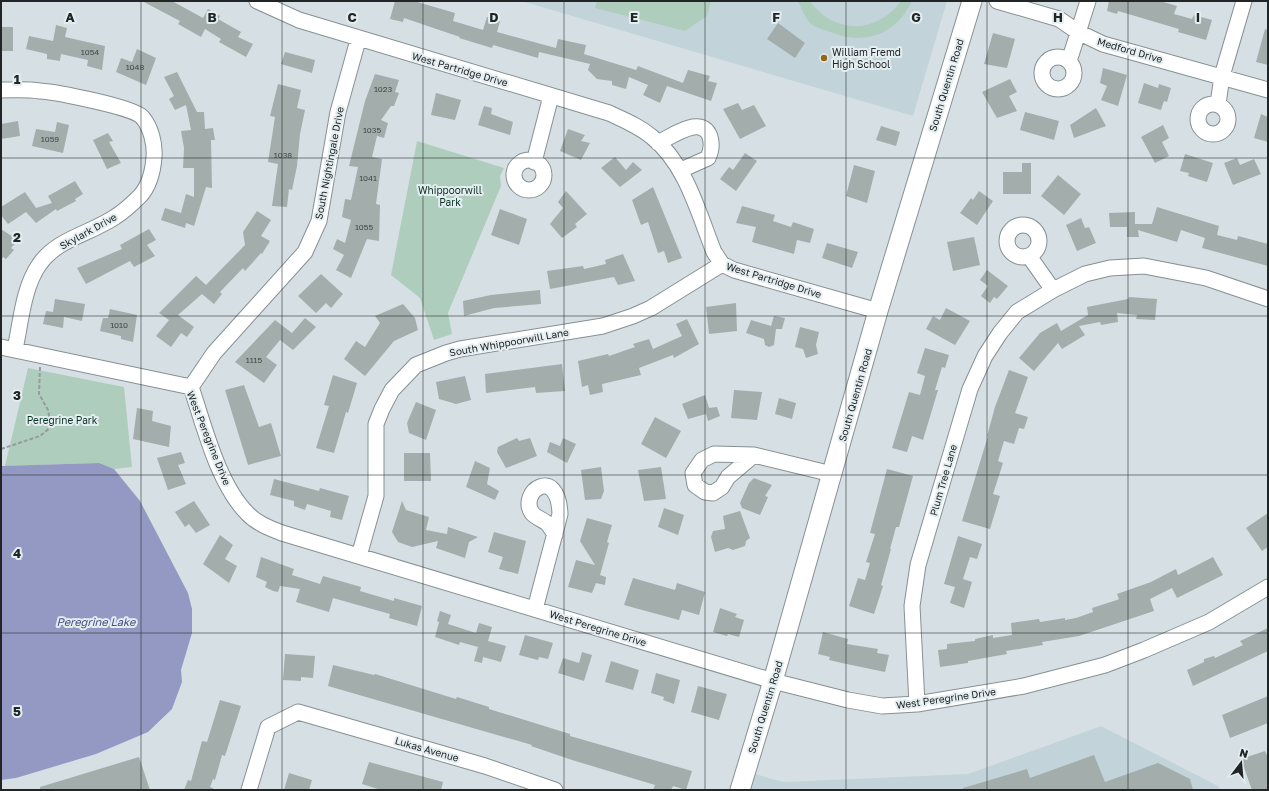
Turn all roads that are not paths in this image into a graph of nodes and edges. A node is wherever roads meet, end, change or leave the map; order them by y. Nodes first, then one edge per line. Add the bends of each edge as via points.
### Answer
1 (258, 1) edge
2 (972, 1) edge
3 (997, 1) edge
4 (1088, 1) edge
5 (1244, 1) edge
6 (1078, 32) junction
7 (358, 40) junction
8 (1067, 60) dead end
9 (1222, 76) junction
10 (1, 90) edge
11 (1268, 90) edge
12 (551, 96) junction
13 (1218, 104) dead end
14 (658, 143) junction
15 (534, 162) dead end
16 (681, 170) junction
17 (1029, 256) dead end
18 (722, 264) junction
19 (1053, 290) junction
20 (1268, 299) edge
21 (878, 311) junction
22 (8, 348) edge
23 (190, 387) junction
24 (754, 455) dead end
25 (832, 474) junction
26 (555, 534) dead end
27 (359, 556) junction
28 (1268, 587) edge
29 (535, 609) junction
30 (773, 681) junction
31 (917, 704) junction
32 (249, 790) edge
33 (555, 790) edge
34 (740, 790) edge

1 - 7 street, West Partridge Drive via 298,20
2 - 21 main road, South Quentin Road
3 - 6 street, Medford Drive via 1059,19
4 - 6 street
5 - 9 street
6 - 8 street
6 - 9 street, Medford Drive via 1103,44
7 - 12 street, West Partridge Drive
7 - 23 street, South Nightingale Drive via 338,112 319,221 305,252 214,354
9 - 11 street, Medford Drive
9 - 13 street
10 - 22 street, Skylark Drive via 41,91 125,108 142,116 150,131 154,148 149,182 140,196 114,218 62,244 49,253 39,265 29,284
12 - 14 street, West Partridge Drive via 624,120
12 - 15 street
14 - 16 street, West Partridge Drive
14 - 16 street via 693,127 702,128 710,134 712,151 708,158
16 - 18 street, West Partridge Drive via 714,252
17 - 19 street
18 - 21 street, West Partridge Drive via 734,270
18 - 27 street, South Whippoorwill Lane via 651,308 633,316 602,326 460,349 416,366 392,390 376,424 376,496
19 - 20 street, Plum Tree Lane via 1085,274 1110,268 1144,266 1206,278
19 - 31 street, Plum Tree Lane via 1017,312 985,356 970,389 914,584 912,606
21 - 25 main road, South Quentin Road
22 - 23 street, West Peregrine Drive
23 - 27 street, West Peregrine Drive via 222,475 247,513 262,524 282,533
24 - 25 street
25 - 30 main road, South Quentin Road
26 - 29 street
27 - 29 street, West Peregrine Drive
28 - 31 street, West Peregrine Drive via 1209,622 1105,666 1024,686
29 - 30 street, West Peregrine Drive
30 - 31 street, West Peregrine Drive via 882,706
30 - 34 main road, South Quentin Road
32 - 33 street, Lukas Avenue via 268,727 298,712 485,766

